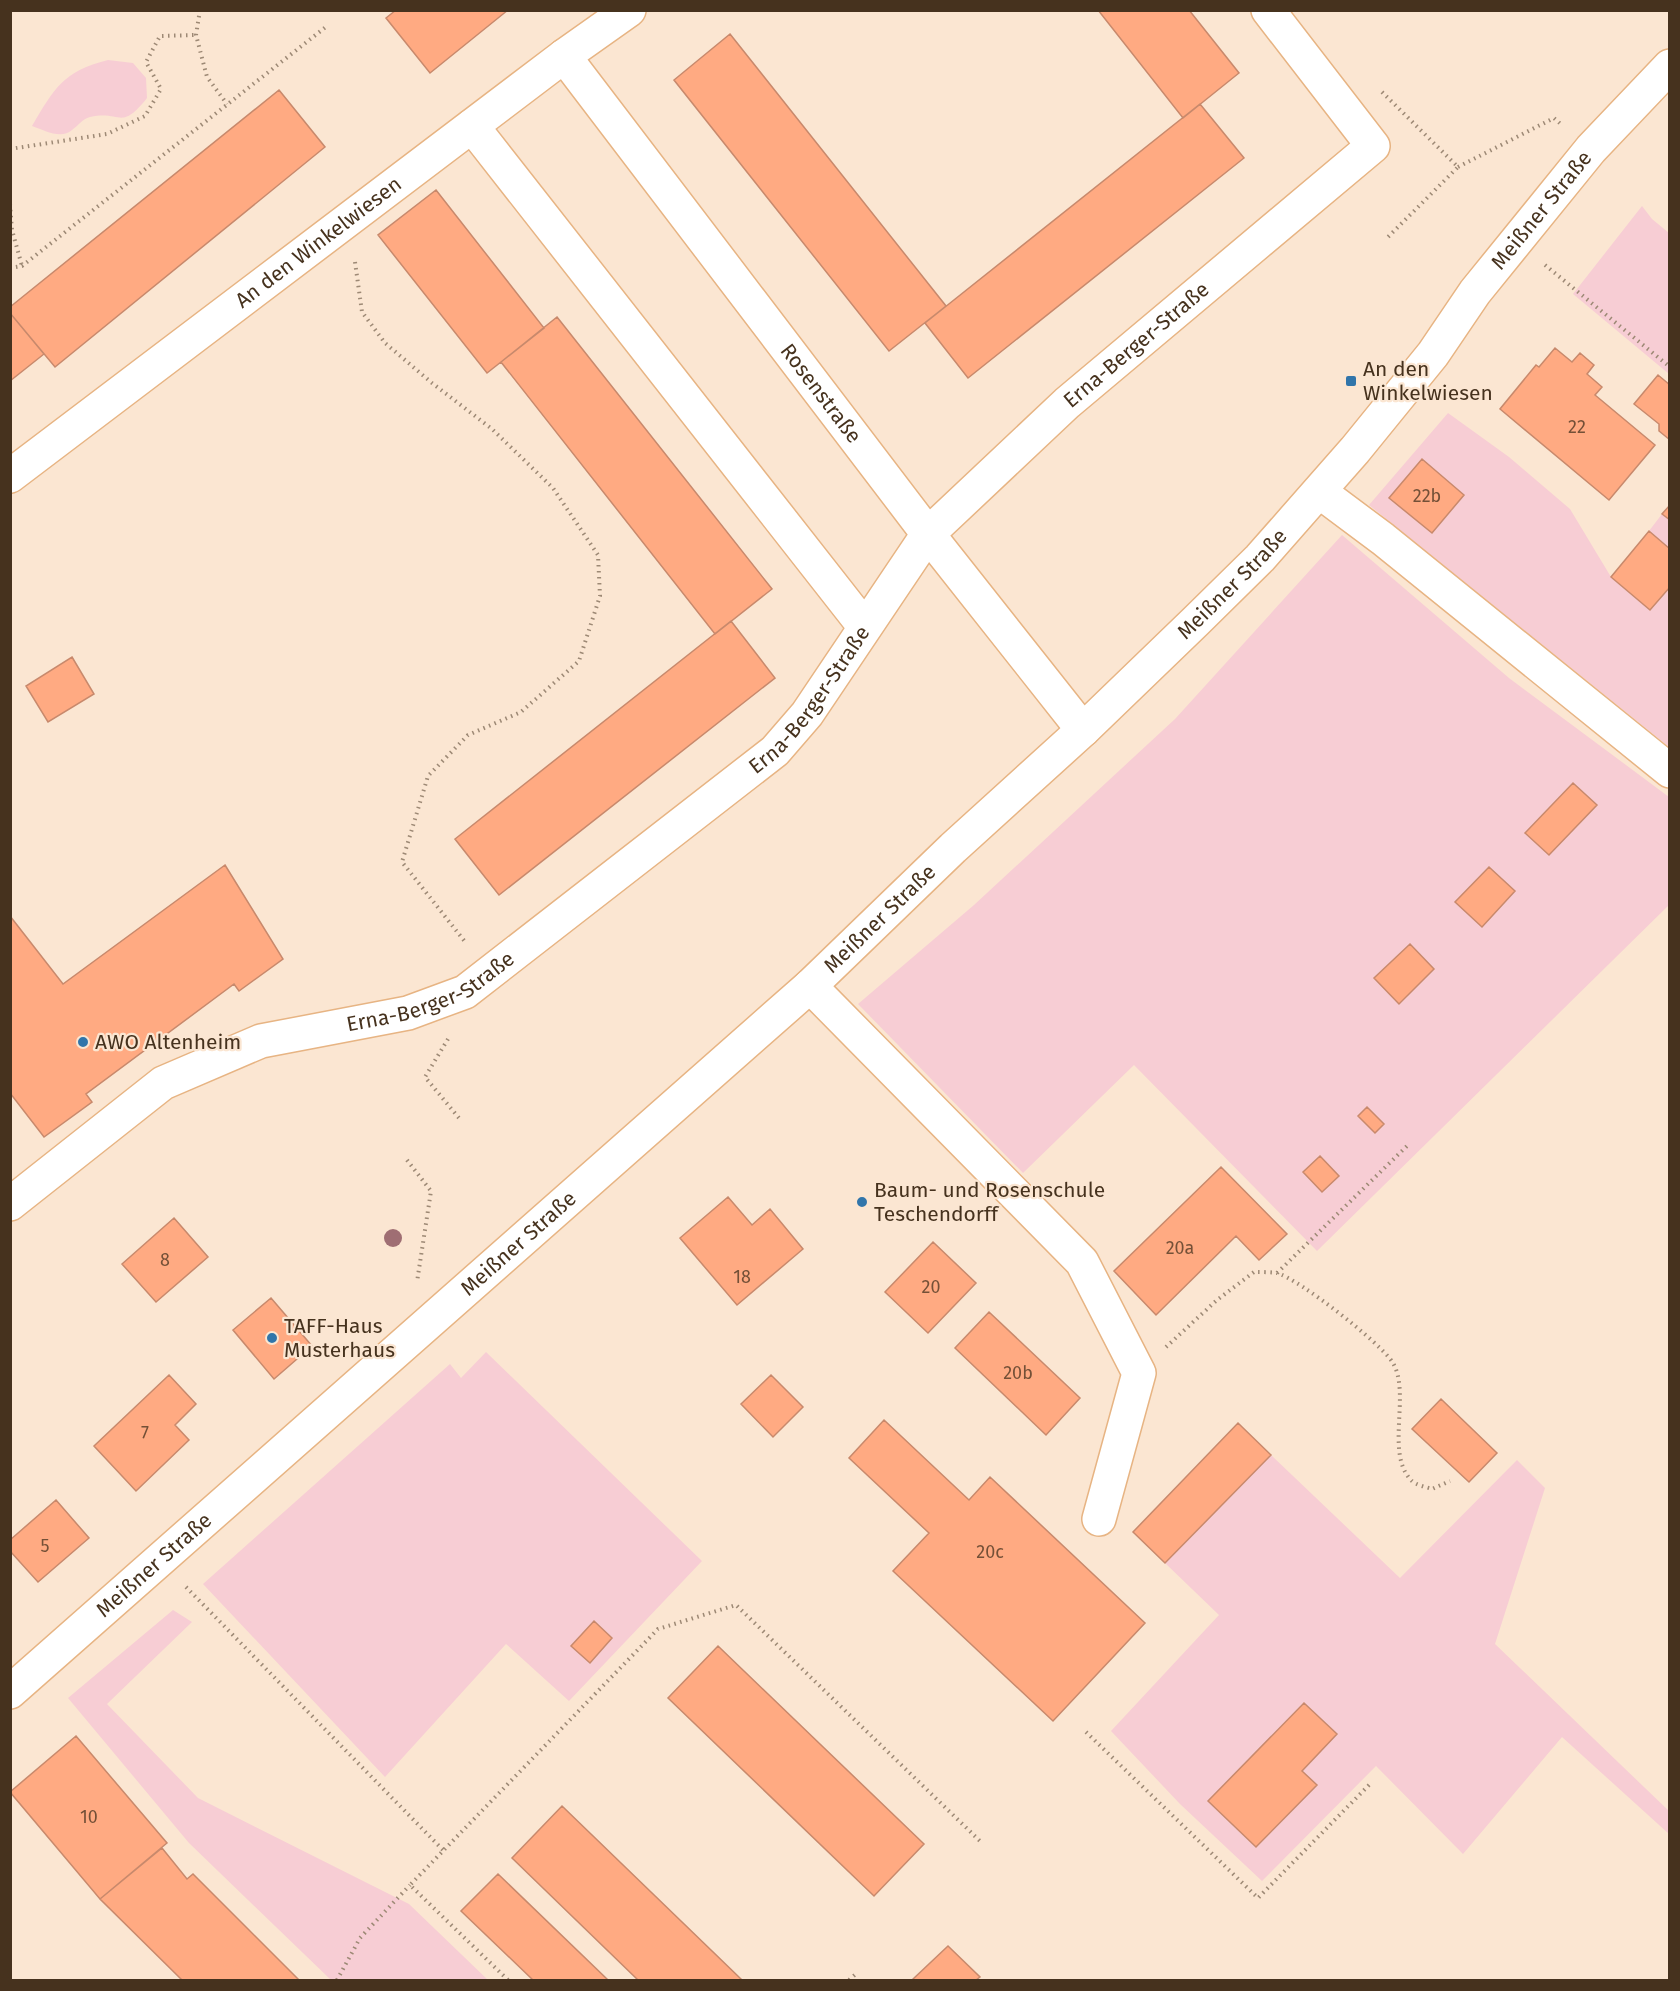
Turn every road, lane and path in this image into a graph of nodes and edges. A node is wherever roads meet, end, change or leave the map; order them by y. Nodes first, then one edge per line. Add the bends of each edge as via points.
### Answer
1 (200, 10) edge
2 (629, 10) edge
3 (1268, 10) edge
4 (327, 26) dead end
5 (196, 35) junction
6 (564, 56) junction
7 (1670, 66) edge
8 (1375, 85) dead end
9 (227, 104) junction
10 (472, 126) junction
11 (10, 149) edge
12 (1591, 149) junction
13 (1458, 167) junction
14 (10, 204) edge
15 (349, 219) junction
16 (1384, 240) dead end
17 (1516, 242) junction
18 (22, 266) junction
19 (10, 268) edge
20 (1670, 367) edge
21 (10, 476) edge
22 (1320, 492) junction
23 (928, 534) junction
24 (864, 626) junction
25 (1083, 730) junction
26 (1670, 771) edge
27 (477, 982) junction
28 (810, 986) junction
29 (459, 1118) dead end
30 (1408, 1145) dead end
31 (407, 1160) dead end
32 (10, 1204) edge
33 (1277, 1273) junction
34 (441, 1312) junction
35 (1139, 1373) junction
36 (1450, 1481) dead end
37 (1099, 1519) dead end
38 (210, 1611) dead end
39 (10, 1692) edge
40 (1086, 1732) dead end
41 (1370, 1784) dead end
42 (982, 1843) dead end
43 (443, 1850) junction
44 (410, 1885) junction
45 (857, 1973) dead end
46 (337, 1980) edge
47 (508, 1980) edge
48 (849, 1980) edge

1 - 5 path
2 - 6 street, An den Winkelwiesen
3 - 23 street, Erna-Berger-Straße via 1373,146 1067,403
4 - 9 path
5 - 9 path via 207,77
5 - 11 path via 160,36 146,62 161,89 145,116 107,134
6 - 10 street, An den Winkelwiesen
6 - 23 street, Rosenstraße
7 - 12 street, Meißner Straße
8 - 13 path
9 - 18 path
10 - 15 street, An den Winkelwiesen
10 - 24 street
12 - 13 path via 1554,118
12 - 17 street, Meißner Straße
13 - 16 path
14 - 18 path
15 - 21 street, An den Winkelwiesen
15 - 27 path via 362,312 385,343 492,429 554,488 598,555 600,596 579,661 521,712 468,735 428,776 402,861
17 - 20 path
17 - 22 street, Meißner Straße via 1433,354
18 - 19 path
22 - 25 street, Meißner Straße via 1260,558
22 - 26 street via 1383,538
23 - 24 street, Erna-Berger-Straße
23 - 25 street, Rosenstraße
24 - 27 street, Erna-Berger-Straße via 807,714 775,751
25 - 28 street, Meißner Straße
27 - 29 path via 426,1077
27 - 32 street, Erna-Berger-Straße via 408,1013 261,1041 163,1083
28 - 34 street, Meißner Straße
28 - 35 street via 1082,1262
30 - 33 path
31 - 34 path via 431,1191 416,1285
33 - 35 path via 1254,1272 1217,1300
33 - 36 path via 1324,1300 1393,1364 1398,1384 1401,1461 1412,1481 1432,1489
34 - 39 street, Meißner Straße
35 - 37 street
38 - 43 path
40 - 41 path via 1258,1898
42 - 43 path via 736,1605 658,1629
43 - 44 path
44 - 46 path via 360,1938
44 - 47 path
45 - 48 path

